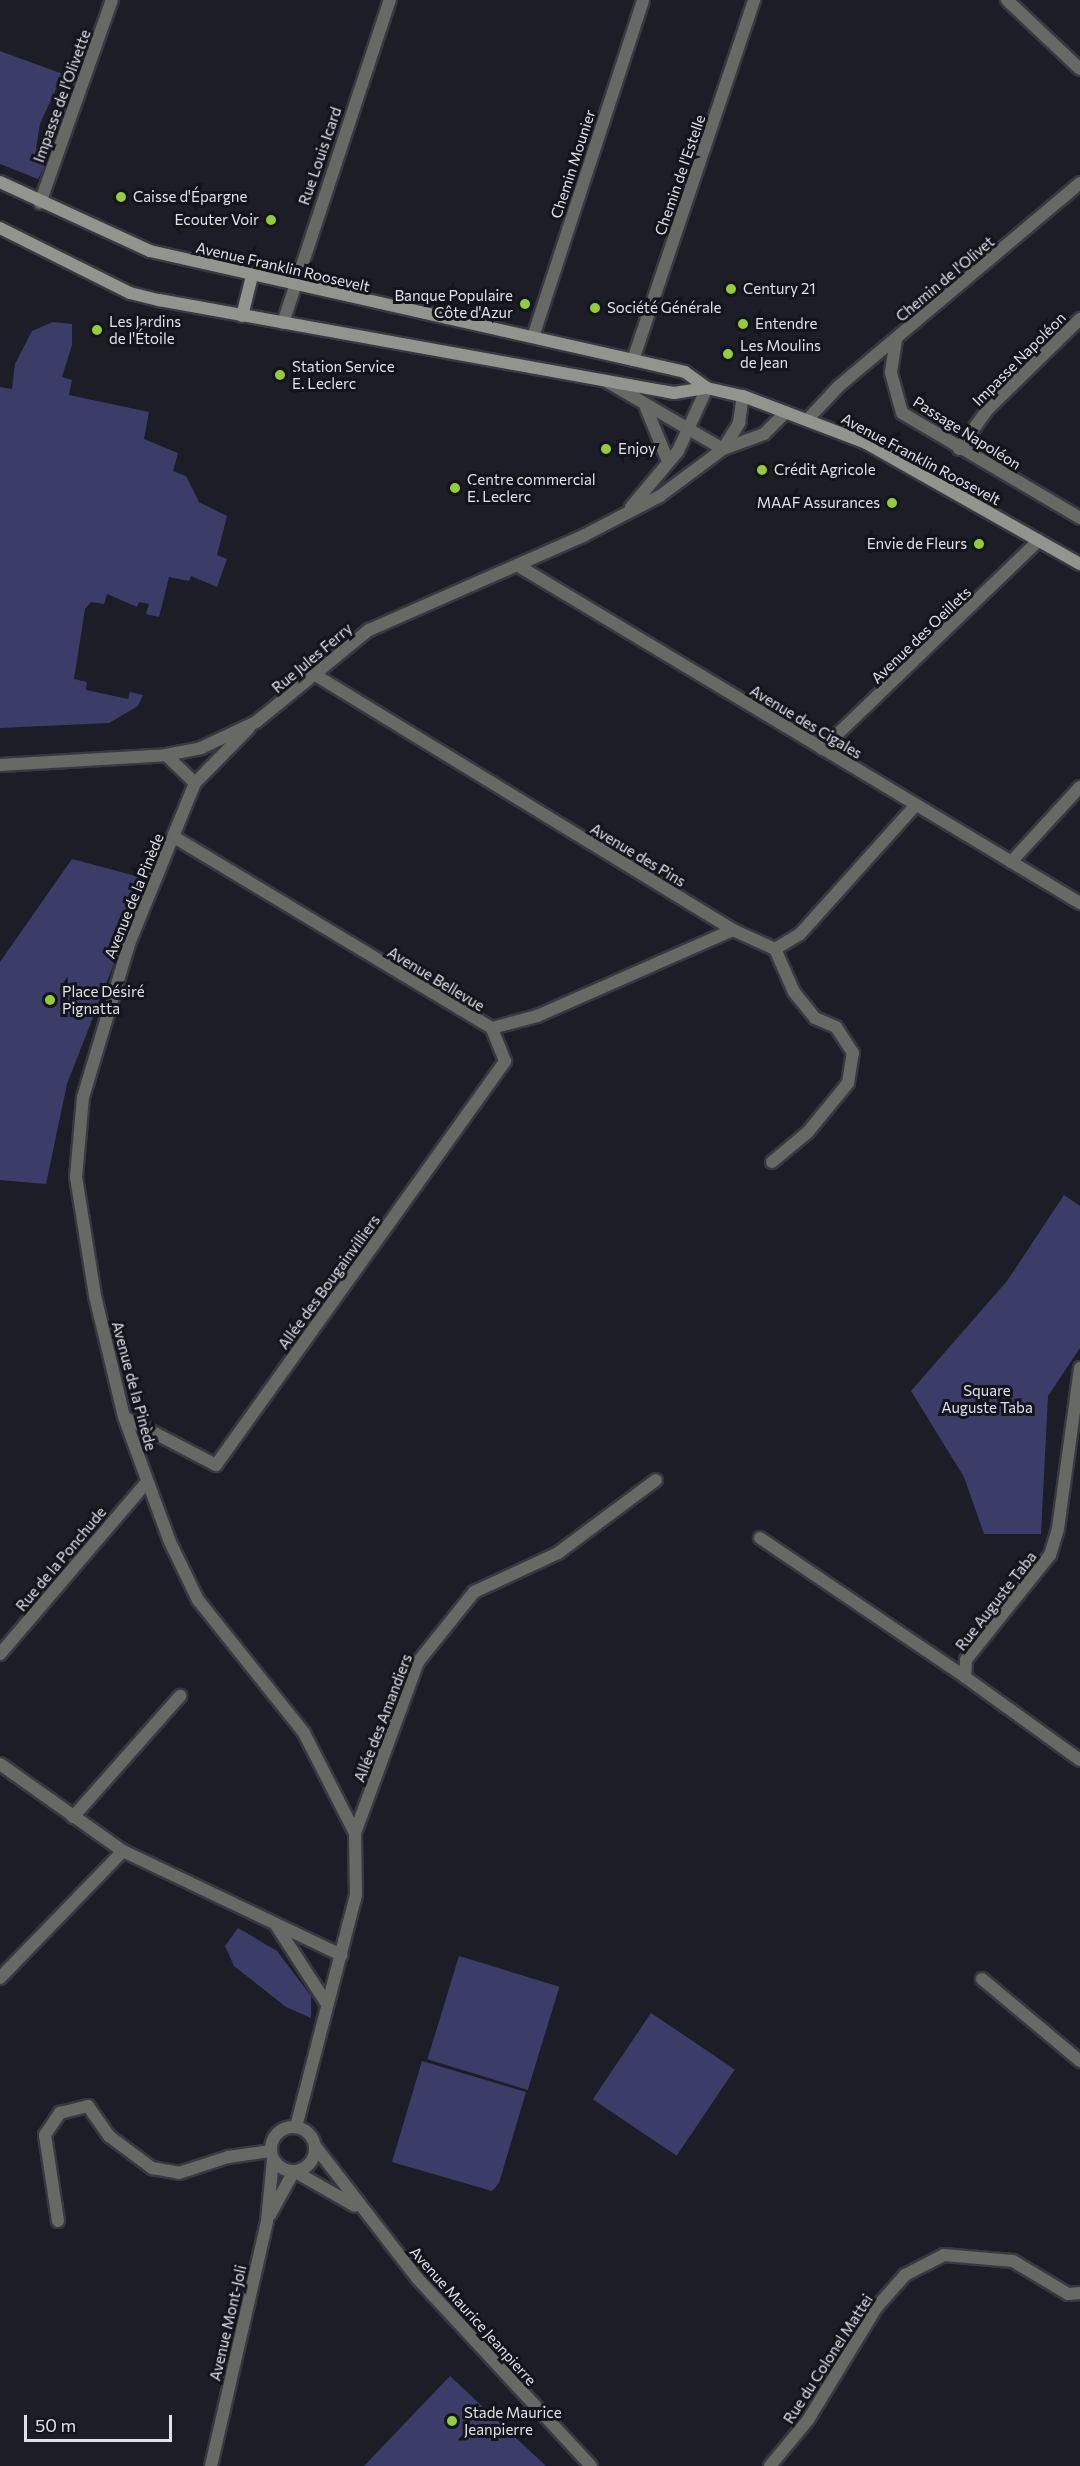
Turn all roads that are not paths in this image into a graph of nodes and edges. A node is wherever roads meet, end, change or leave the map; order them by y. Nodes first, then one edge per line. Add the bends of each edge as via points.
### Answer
1 (112, 0) edge
2 (390, 0) edge
3 (642, 0) edge
4 (754, 0) edge
5 (1007, 0) edge
6 (1080, 69) edge
7 (0, 182) edge
8 (1080, 183) edge
9 (40, 203) junction
10 (0, 228) edge
11 (252, 276) junction
12 (293, 286) junction
13 (242, 315) junction
14 (1080, 319) edge
15 (283, 323) junction
16 (533, 338) junction
17 (897, 340) junction
18 (633, 360) junction
19 (606, 381) junction
20 (707, 388) junction
21 (743, 396) junction
22 (646, 408) junction
23 (786, 412) junction
24 (808, 419) junction
25 (691, 426) junction
26 (723, 449) junction
27 (959, 449) junction
28 (668, 461) junction
29 (628, 511) junction
30 (1080, 518) edge
31 (1039, 540) junction
32 (1080, 564) edge
33 (517, 565) junction
34 (317, 676) junction
35 (256, 722) junction
36 (822, 749) junction
37 (166, 755) junction
38 (0, 765) edge
39 (195, 783) junction
40 (1080, 787) edge
41 (915, 806) junction
42 (174, 837) junction
43 (1011, 862) junction
44 (1080, 903) edge
45 (733, 930) junction
46 (775, 949) junction
47 (492, 1028) junction
48 (772, 1162) dead end
49 (1080, 1368) edge
50 (124, 1417) junction
51 (656, 1480) dead end
52 (146, 1483) junction
53 (760, 1538) dead end
54 (0, 1654) edge
55 (965, 1677) junction
56 (180, 1696) dead end
57 (1080, 1760) edge
58 (0, 1764) edge
59 (73, 1817) junction
60 (355, 1833) junction
61 (123, 1851) junction
62 (275, 1924) junction
63 (341, 1955) junction
64 (0, 1978) edge
65 (982, 1979) dead end
66 (327, 2004) junction
67 (1080, 2061) edge
68 (296, 2127) junction
69 (315, 2146) junction
70 (272, 2156) junction
71 (294, 2171) junction
72 (360, 2209) junction
73 (58, 2221) dead end
74 (267, 2221) junction
75 (1080, 2293) edge
76 (215, 2463) edge
77 (591, 2466) edge
78 (770, 2466) edge

1 - 9 street, Impasse de l'Olivette
2 - 12 street, Rue Louis Icard
3 - 16 street, Chemin Mounier
4 - 18 street, Chemin de l'Estelle
5 - 6 street
7 - 9 main road, Avenue Franklin Roosevelt
8 - 17 street, Chemin de l'Olivet
9 - 11 main road, Avenue Franklin Roosevelt via 150,251
10 - 13 main road, Avenue Franklin Roosevelt via 130,293
11 - 12 main road, Avenue Franklin Roosevelt
11 - 13 main road
12 - 15 street, Rue Louis Icard
12 - 16 main road, Avenue Franklin Roosevelt
13 - 15 main road, Avenue Franklin Roosevelt
14 - 27 street, Impasse Napoléon via 988,409
15 - 19 main road, Avenue Franklin Roosevelt
16 - 18 main road, Avenue Franklin Roosevelt
17 - 24 street, Chemin de l'Olivet via 828,396
17 - 27 street, Passage Napoléon via 891,373 902,413
18 - 20 main road, Avenue Franklin Roosevelt via 685,372
19 - 20 main road, Avenue Franklin Roosevelt via 674,393
19 - 22 street, Avenue Franklin Roosevelt
20 - 21 main road, Avenue Franklin Roosevelt
20 - 25 street, Rue Jules Ferry
21 - 23 main road, Avenue Franklin Roosevelt
21 - 26 street, Rue Jules Ferry via 739,423
22 - 25 street, Avenue Franklin Roosevelt
22 - 28 street
23 - 24 main road, Avenue Franklin Roosevelt
23 - 26 street, Rue Jules Ferry via 764,434
24 - 31 main road, Avenue Franklin Roosevelt via 866,443
25 - 26 street, Avenue Franklin Roosevelt
25 - 28 street, Rue Jules Ferry
26 - 29 street, Rue Jules Ferry via 660,496
27 - 30 street, Passage Napoléon
28 - 29 street, Rue Jules Ferry
29 - 33 street, Rue Jules Ferry
31 - 32 main road, Avenue Franklin Roosevelt
31 - 36 street, Avenue des Oeillets
33 - 34 street, Rue Jules Ferry via 369,630
33 - 36 street, Avenue des Cigales
34 - 35 street, Rue Jules Ferry
34 - 45 street, Avenue des Pins
35 - 37 street, Rue Jules Ferry via 201,748
35 - 39 street, Avenue de la Pinède
36 - 41 street, Avenue des Cigales
37 - 38 street, Rue Jules Ferry
37 - 39 street
39 - 42 street, Avenue de la Pinède
40 - 43 street
41 - 43 street, Avenue des Cigales
41 - 46 street via 800,934
42 - 47 street, Avenue Bellevue
42 - 50 street, Avenue de la Pinède via 129,944 83,1097 76,1177 95,1296
43 - 44 street, Avenue des Cigales
45 - 46 street, Avenue des Pins
45 - 47 street, Avenue Bellevue via 537,1016
46 - 48 street via 794,992 815,1018 836,1027 854,1053 848,1083 808,1132
47 - 50 street, Allée des Bougainvilliers via 505,1061 216,1465
49 - 55 street, Rue Auguste Taba via 1058,1529 1050,1555 966,1660
50 - 52 street, Avenue de la Pinède
51 - 60 street, Allée des Amandiers via 558,1553 474,1592 418,1662
52 - 54 street, Rue de la Ponchude
52 - 60 street, Avenue de la Pinède via 198,1600 304,1733
53 - 55 street
55 - 57 street
56 - 59 street
58 - 59 street
59 - 61 street
60 - 63 street, Avenue de la Pinède via 359,1867
61 - 62 street
61 - 64 street
62 - 63 street
62 - 66 street
63 - 66 street
65 - 67 street
66 - 68 street
68 - 69 street via 309,2133
68 - 70 street via 277,2133
69 - 71 street via 312,2160
69 - 72 street, Avenue Maurice Jeanpierre
70 - 71 street
70 - 73 street via 228,2157 179,2173 161,2170 109,2136 88,2106 60,2113 45,2135
70 - 74 street, Avenue Mont-Joli
71 - 72 street, Avenue Maurice Jeanpierre
71 - 74 street, Avenue Mont-Joli
72 - 77 street, Avenue Maurice Jeanpierre
74 - 76 street, Avenue Mont-Joli
75 - 78 street, Rue du Colonel Mattei via 1068,2294 1013,2261 944,2255 905,2275 876,2308 808,2420

